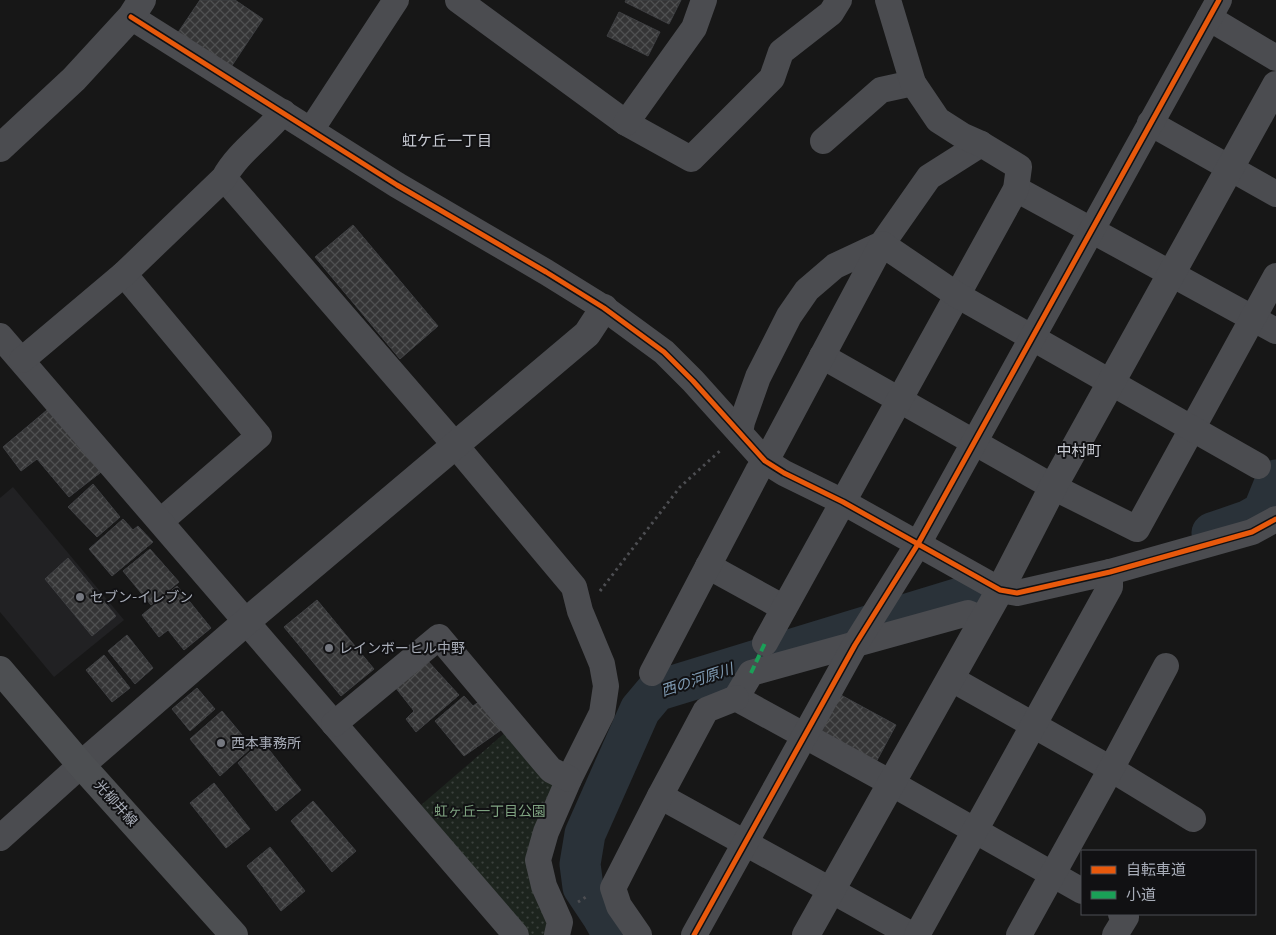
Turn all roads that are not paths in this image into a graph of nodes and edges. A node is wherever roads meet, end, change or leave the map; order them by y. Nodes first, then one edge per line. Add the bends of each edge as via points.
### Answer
1 (396, 0) edge
2 (458, 0) edge
3 (704, 0) edge
4 (839, 0) edge
5 (888, 0) edge
6 (136, 8) edge
7 (1214, 9) edge
8 (1276, 58) edge
9 (913, 83) junction
10 (1276, 85) edge
11 (283, 112) junction
12 (626, 123) junction
13 (1150, 123) junction
14 (311, 130) junction
15 (823, 141) dead end
16 (981, 144) junction
17 (0, 148) edge
18 (1230, 169) junction
19 (224, 178) junction
20 (1016, 189) junction
21 (1276, 194) edge
22 (1092, 230) junction
23 (882, 244) junction
24 (1172, 273) junction
25 (124, 274) junction
26 (1276, 276) edge
27 (958, 295) junction
28 (604, 308) junction
29 (1253, 320) junction
30 (1276, 331) edge
31 (0, 336) edge
32 (1032, 337) junction
33 (822, 356) junction
34 (22, 360) junction
35 (1111, 383) junction
36 (899, 399) junction
37 (1192, 428) junction
38 (740, 433) junction
39 (973, 441) junction
40 (456, 446) junction
41 (765, 461) junction
42 (1258, 466) dead end
43 (1053, 487) junction
44 (843, 502) junction
45 (1276, 519) edge
46 (161, 521) junction
47 (918, 544) junction
48 (708, 566) junction
49 (1110, 572) junction
50 (1000, 590) junction
51 (784, 608) junction
52 (983, 619) junction
53 (247, 621) junction
54 (765, 643) dead end
55 (855, 644) junction
56 (1166, 666) dead end
57 (0, 670) edge
58 (652, 673) dead end
59 (950, 678) junction
60 (736, 698) junction
61 (334, 724) junction
62 (1034, 726) junction
63 (804, 736) junction
64 (81, 765) junction
65 (1112, 769) junction
66 (569, 779) junction
67 (891, 783) junction
68 (660, 796) junction
69 (1193, 819) dead end
70 (975, 832) junction
71 (0, 838) edge
72 (744, 844) junction
73 (1052, 874) junction
74 (1081, 890) edge
75 (831, 891) junction
76 (1123, 915) edge
77 (234, 935) edge
78 (516, 935) edge
79 (557, 935) edge
80 (638, 935) edge
81 (694, 935) edge
82 (806, 935) edge
83 (912, 935) edge
84 (917, 935) edge
85 (1019, 935) edge
86 (1115, 935) edge

1 - 14 street
2 - 12 street
3 - 12 street via 694,28
4 - 12 street via 831,13 781,52 772,78 691,159
5 - 9 street
6 - 11 street
6 - 17 street via 74,80
7 - 8 street
7 - 13 street
9 - 15 street via 881,90
9 - 16 street via 938,120
10 - 18 street
11 - 14 street
11 - 19 street via 230,166
13 - 18 street
13 - 22 street
14 - 28 street
16 - 20 street via 1019,167
16 - 23 street via 929,177
18 - 21 street
18 - 24 street
19 - 25 street
19 - 40 street
20 - 22 street
20 - 27 street
22 - 24 street
22 - 32 street
23 - 27 street
23 - 33 street
23 - 38 street via 834,266 807,290 789,316 758,377
24 - 29 street
24 - 35 street
25 - 34 street
25 - 46 street via 259,436
26 - 29 street
27 - 32 street
27 - 36 street
28 - 38 street via 664,352
28 - 40 street via 588,334
29 - 30 street
29 - 37 street
31 - 34 street
32 - 35 street
32 - 39 street
33 - 36 street
33 - 41 street
34 - 46 street
35 - 37 street
35 - 43 street
36 - 39 street
36 - 44 street
37 - 42 street
37 - 43 street via 1137,529
38 - 41 street
39 - 43 street
39 - 47 street
40 - 53 street
40 - 66 street via 574,587 580,611 602,664 606,686 602,713
41 - 44 street
41 - 48 street
43 - 50 street
44 - 47 street
44 - 51 street
45 - 49 street via 1252,532
46 - 53 street
47 - 50 street
47 - 55 street
48 - 51 street
48 - 58 street
49 - 50 street via 1017,593
49 - 62 street via 1110,586
50 - 52 street
51 - 54 street
52 - 55 street via 968,613
52 - 59 street
53 - 61 street
53 - 64 street
55 - 60 street via 751,673
55 - 63 street
56 - 65 street
57 - 64 main road, 光柳井線
59 - 62 street
59 - 67 street
60 - 63 street
60 - 68 street via 706,710
61 - 66 street via 439,637 551,770
61 - 78 street
62 - 65 street
62 - 70 street
63 - 67 street
63 - 72 street
64 - 71 street
64 - 77 main road, 光柳井線
65 - 69 street
65 - 73 street
66 - 79 street via 546,832 538,860 544,886 560,922
67 - 70 street
67 - 75 street
68 - 72 street
68 - 80 street via 613,888 619,906
70 - 73 street
70 - 84 street
72 - 75 street
72 - 81 street
73 - 74 street
73 - 85 street
75 - 82 street
75 - 83 street
76 - 86 street via 1126,917

